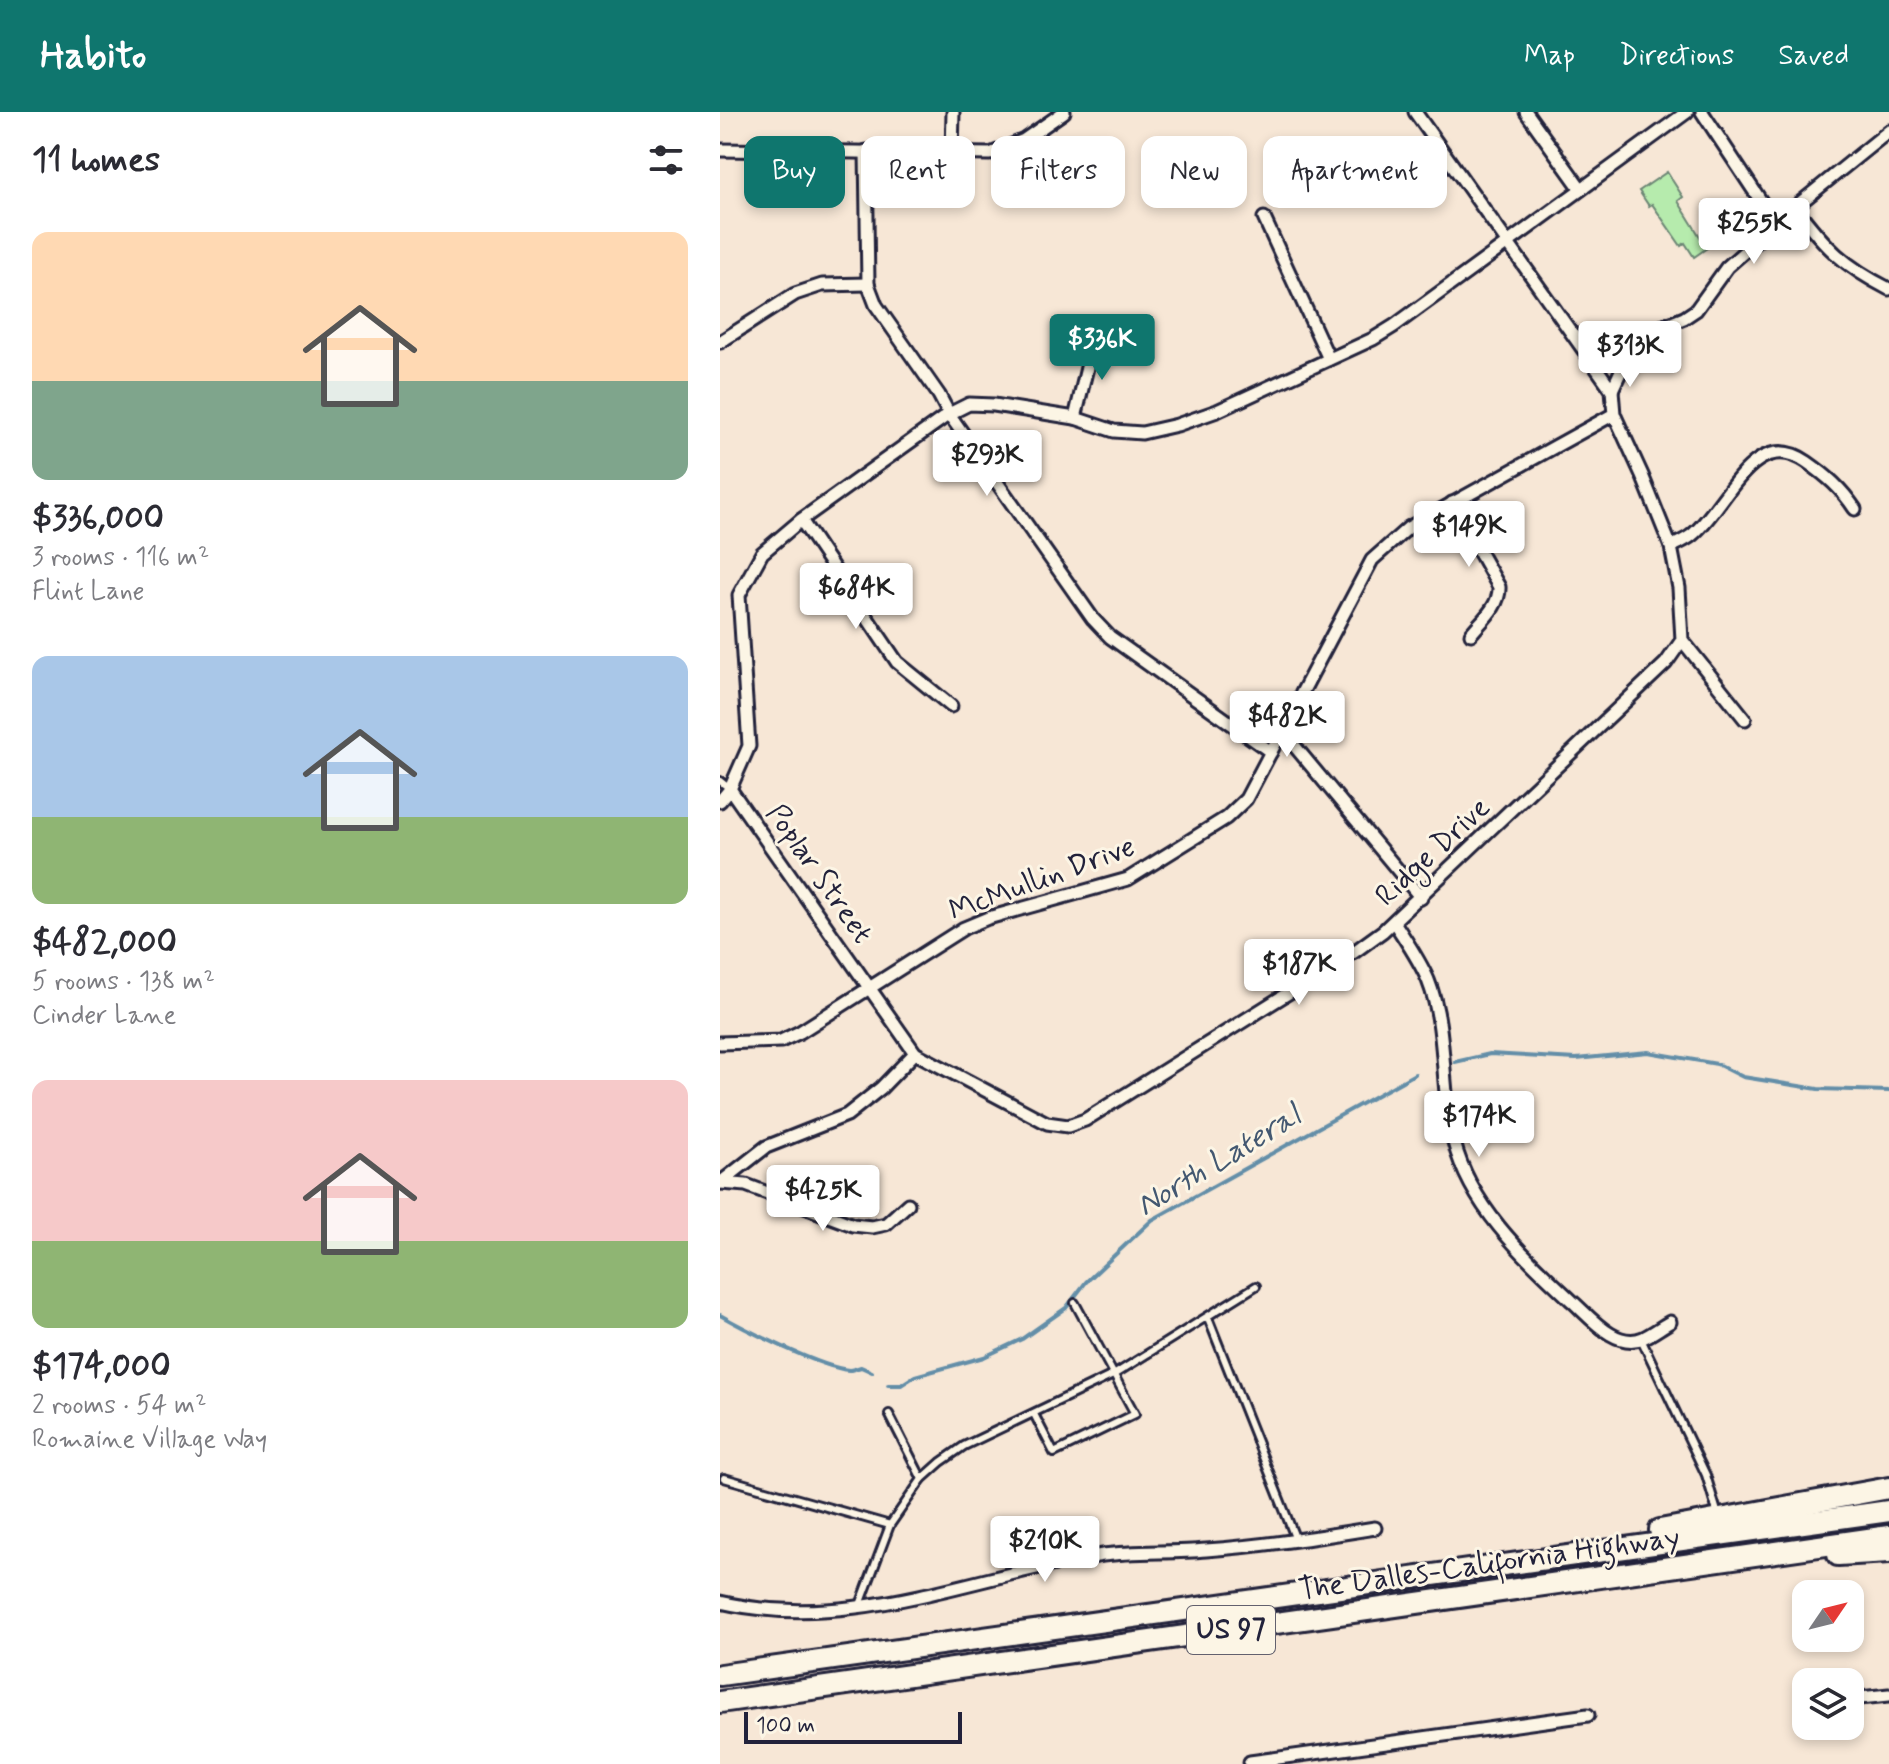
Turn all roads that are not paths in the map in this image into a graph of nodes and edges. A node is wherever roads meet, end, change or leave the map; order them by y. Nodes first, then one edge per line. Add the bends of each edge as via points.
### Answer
1 (953, 112) edge
2 (1064, 112) edge
3 (1415, 112) edge
4 (1526, 112) edge
5 (1687, 112) edge
6 (1702, 112) edge
7 (1889, 131) edge
8 (952, 136) edge
9 (720, 150) edge
10 (861, 151) edge
11 (975, 154) edge
12 (1581, 189) junction
13 (1795, 207) junction
14 (867, 208) edge
15 (1264, 218) dead end
16 (1776, 224) junction
17 (1507, 243) junction
18 (868, 284) junction
19 (1889, 289) edge
20 (1094, 338) dead end
21 (720, 342) edge
22 (1329, 359) junction
23 (1612, 390) junction
24 (949, 414) junction
25 (1614, 414) junction
26 (1075, 418) junction
27 (1452, 503) junction
28 (1855, 509) dead end
29 (801, 520) junction
30 (1671, 547) junction
31 (1471, 634) dead end
32 (1682, 640) junction
33 (951, 706) dead end
34 (1745, 719) dead end
35 (1283, 732) junction
36 (1271, 752) junction
37 (725, 785) edge
38 (720, 801) edge
39 (1421, 898) junction
40 (1394, 922) junction
41 (870, 987) junction
42 (720, 1043) edge
43 (915, 1053) junction
44 (720, 1183) edge
45 (908, 1204) dead end
46 (1256, 1286) dead end
47 (1075, 1303) dead end
48 (1208, 1318) junction
49 (1670, 1322) dead end
50 (1641, 1339) junction
51 (1115, 1374) junction
52 (889, 1414) dead end
53 (1034, 1414) junction
54 (724, 1478) dead end
55 (922, 1479) junction
56 (1889, 1488) edge
57 (1889, 1511) edge
58 (1719, 1519) junction
59 (890, 1525) junction
60 (1375, 1528) dead end
61 (1889, 1536) edge
62 (1296, 1540) junction
63 (1889, 1552) edge
64 (1564, 1556) junction
65 (1742, 1558) junction
66 (720, 1602) edge
67 (859, 1608) junction
68 (720, 1675) edge
69 (1889, 1695) edge
70 (1864, 1698) edge
71 (720, 1702) edge
72 (1588, 1715) dead end
73 (1333, 1751) junction
74 (1250, 1762) edge
75 (1335, 1764) edge

1 - 8 street
2 - 11 street via 1005,149
3 - 17 street
4 - 12 street
5 - 12 street
6 - 16 street
7 - 13 street
9 - 10 street
12 - 17 street
13 - 16 street
13 - 19 street via 1839,259
14 - 18 street
15 - 22 street
16 - 23 street via 1727,267 1696,310 1644,334
17 - 22 street via 1394,326
17 - 23 street
18 - 21 street via 822,285 795,294
18 - 24 street via 876,305
20 - 26 street
22 - 26 street via 1177,425 1142,433 1114,431
23 - 25 street
24 - 26 street via 969,404
24 - 29 street
24 - 36 street via 1110,637
25 - 27 street, McMullin Drive
25 - 30 street
27 - 31 street via 1499,587 1495,605
27 - 35 street, McMullin Drive via 1408,528 1372,560
28 - 30 street via 1832,479 1793,452 1775,452 1748,469 1693,534
29 - 33 street via 897,662
29 - 37 street via 762,553 739,595 749,746
30 - 32 street
32 - 34 street
32 - 39 street, Ridge Drive via 1666,663
35 - 36 street, McMullin Drive
35 - 39 street
36 - 41 street, McMullin Drive via 1246,799 1226,818 1149,867 1128,879 964,928
37 - 38 street
37 - 41 street, Poplar Street
39 - 40 street, Ridge Drive
40 - 43 street, Ridge Drive via 1354,952 1068,1126 1047,1123
40 - 50 street via 1429,982 1454,1144 1487,1210 1520,1252 1604,1331
41 - 42 street, McMullin Drive via 781,1041
41 - 43 street, Ridge Drive
43 - 44 street via 847,1115 766,1147
44 - 45 street via 746,1185 853,1225 886,1224
46 - 48 lane
47 - 51 lane
48 - 51 lane
48 - 62 lane
49 - 50 street
50 - 58 lane via 1706,1475
51 - 53 lane
51 - 53 lane via 1135,1414 1054,1453
52 - 55 lane
53 - 55 lane via 964,1446
54 - 59 lane
55 - 59 lane
56 - 58 highway
57 - 64 highway, US 97
58 - 64 highway
59 - 67 lane
60 - 62 street
61 - 65 highway, US 97
62 - 67 street via 1107,1555
63 - 65 highway
64 - 68 highway, The Dalles-California Highway / US 97
65 - 71 highway, The Dalles-California Highway / US 97
66 - 67 street via 777,1611
69 - 70 street
72 - 73 street
73 - 74 street
73 - 75 street

